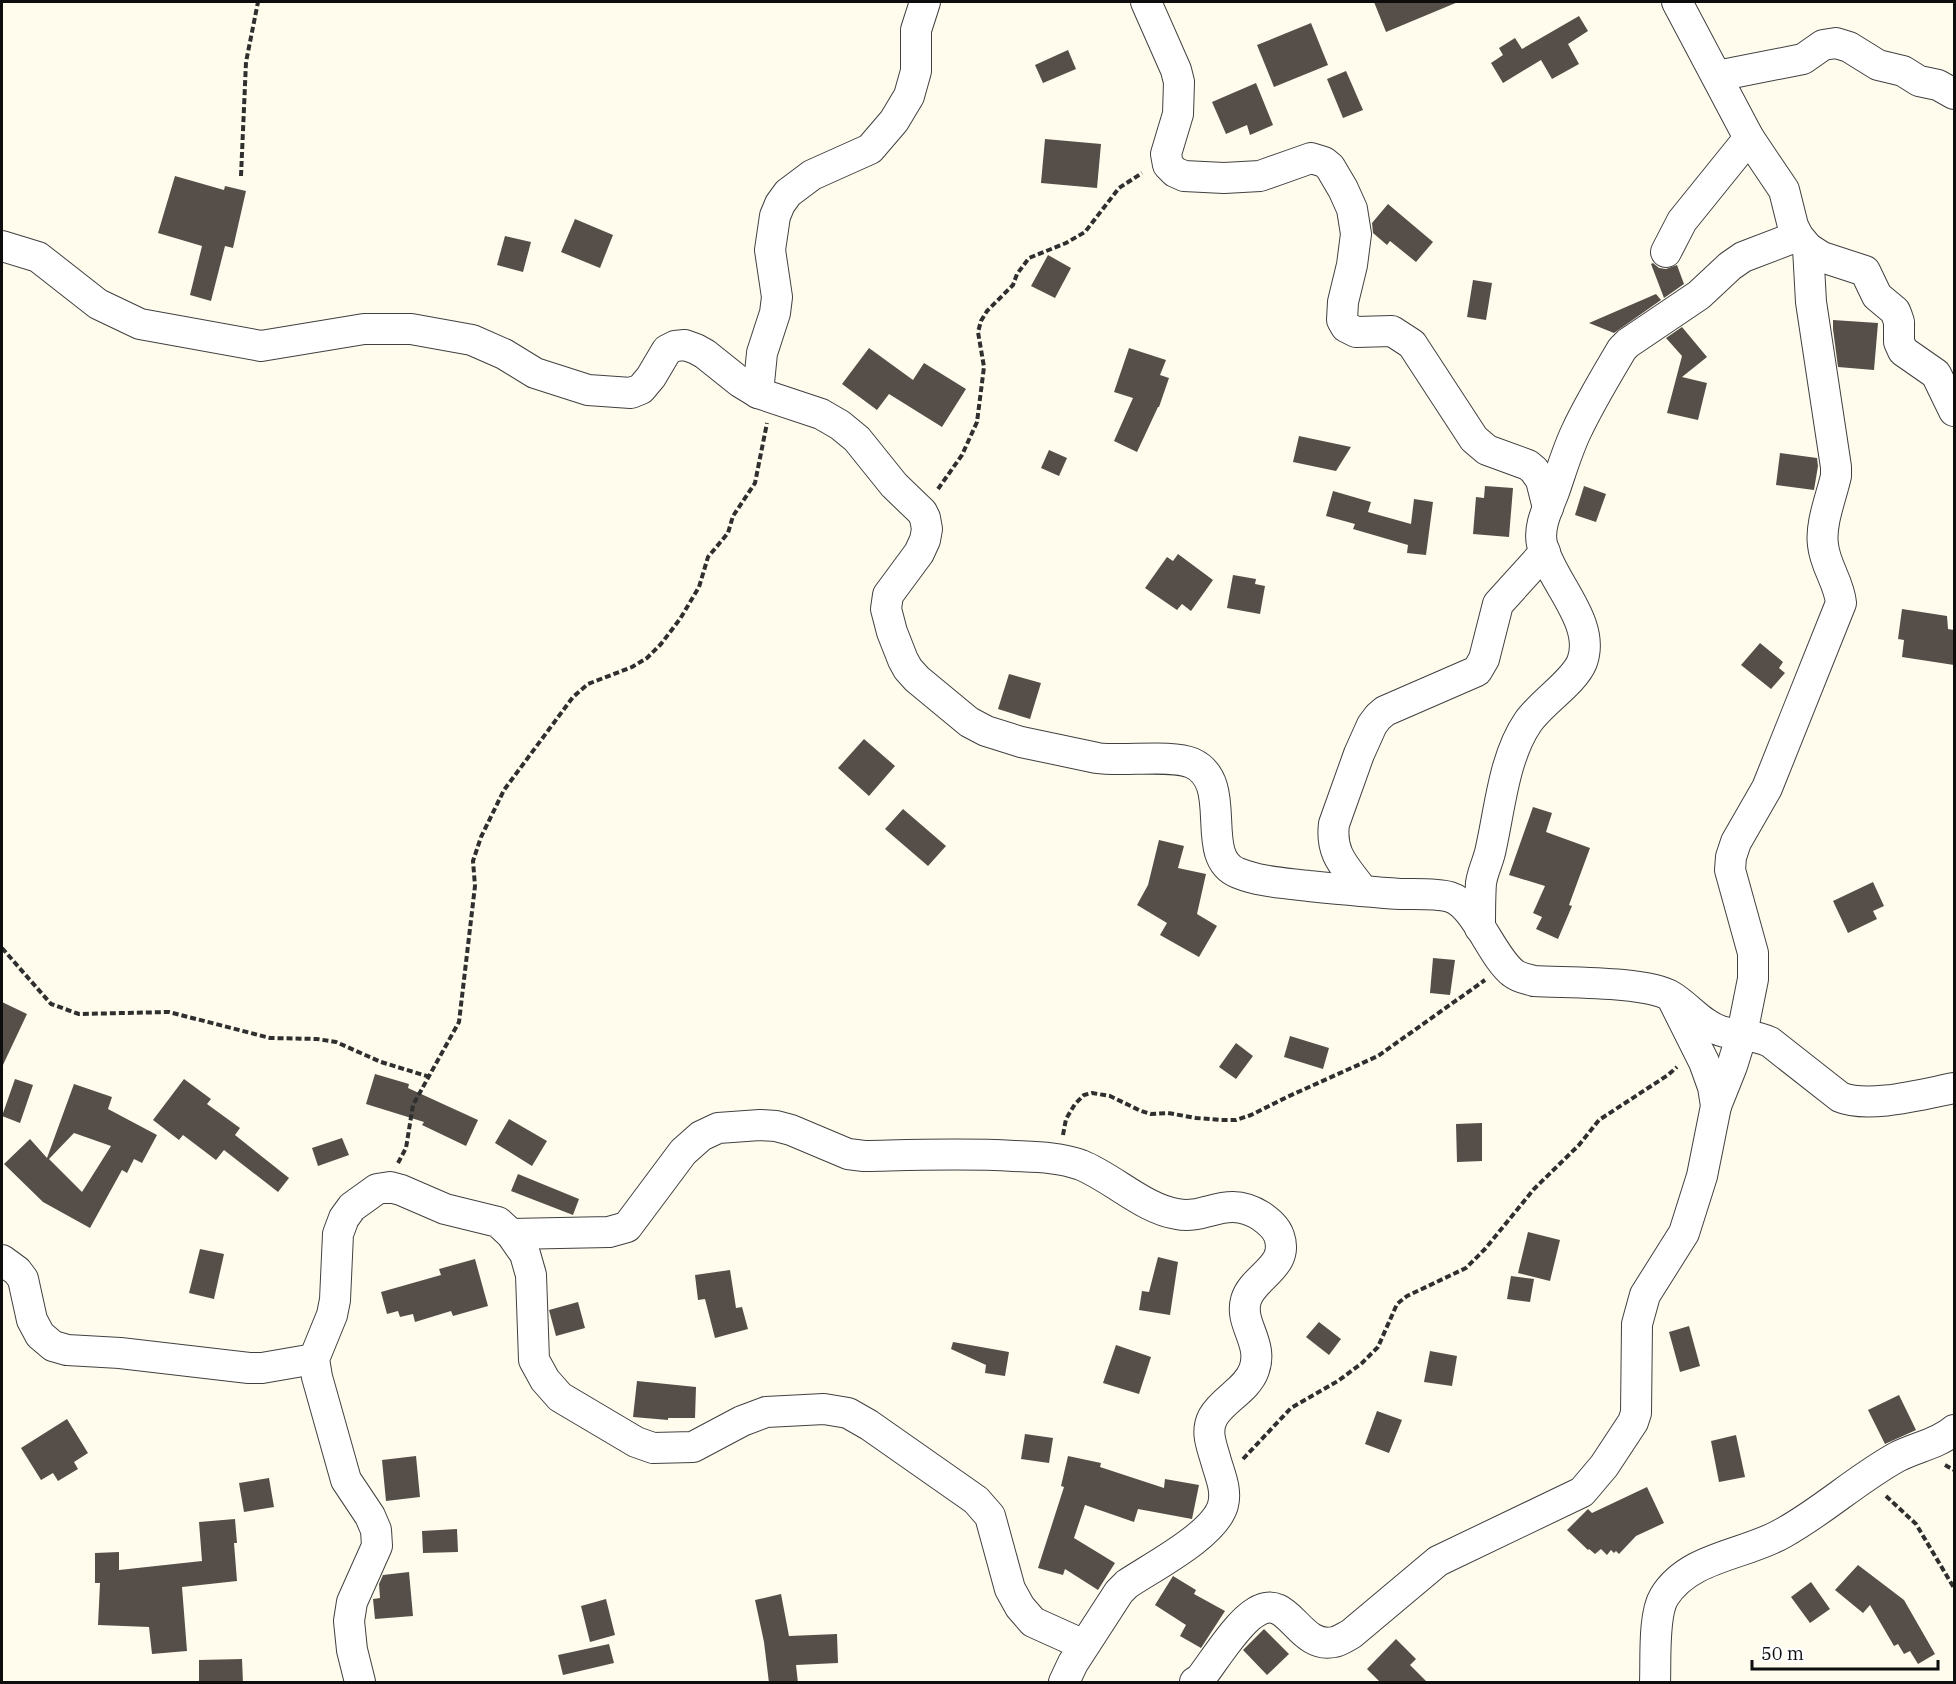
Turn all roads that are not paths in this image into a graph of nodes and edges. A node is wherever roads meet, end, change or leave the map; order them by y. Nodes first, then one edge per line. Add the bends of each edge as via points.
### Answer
1 (925, 2) edge
2 (1146, 2) edge
3 (1677, 2) edge
4 (1717, 76) junction
5 (1954, 94) edge
6 (1749, 138) junction
7 (1803, 242) junction
8 (2, 246) edge
9 (1666, 252) dead end
10 (765, 395) junction
11 (1954, 411) edge
12 (1548, 508) junction
13 (1545, 552) junction
14 (1363, 891) junction
15 (1480, 928) junction
16 (1671, 996) junction
17 (1742, 1034) junction
18 (1954, 1088) edge
19 (1716, 1106) junction
20 (511, 1234) junction
21 (2, 1260) edge
22 (314, 1359) junction
23 (1954, 1430) edge
24 (1084, 1645) junction
25 (360, 1683) edge
26 (1064, 1683) edge
27 (1196, 1683) edge
28 (1655, 1683) edge

1 - 10 street via 916,30 916,71 909,96 894,121 870,149 800,182 777,210 770,250 777,297 762,353
2 - 12 street via 1179,82 1178,114 1166,154 1168,165 1175,172 1192,177 1224,178 1260,177 1311,158 1330,167 1352,209 1356,234 1343,302 1342,320 1346,327 1356,332 1392,331 1412,344 1474,439 1487,450 1528,465 1539,474
3 - 4 street
4 - 5 street via 1803,59 1823,45 1836,43 1878,65 1903,71
4 - 6 street
6 - 7 street via 1784,190 1793,226
6 - 9 street via 1682,221
7 - 11 street via 1828,259 1865,271 1877,296 1895,311 1903,351 1936,374
7 - 12 street via 1743,257 1699,295 1622,349 1576,432
7 - 17 street via 1836,467 1822,533 1823,547 1841,603 1767,788 1731,857 1730,870 1753,953 1753,979
8 - 10 street via 38,257 98,304 140,324 261,346 364,329 411,329 472,340 535,373 610,393 641,389 667,350 685,345
10 - 14 street via 821,414 840,425 922,512 927,530 925,540 888,595 886,609 903,660 917,679 969,722 999,735 1097,758 1181,759 1194,764 1210,779 1219,848 1226,866 1265,880
12 - 13 street via 1541,535
13 - 14 street via 1498,604 1484,659 1477,671 1385,711 1372,725 1332,838 1335,851
13 - 15 street via 1573,608 1585,647 1575,674 1535,713 1516,746 1483,872
14 - 15 street via 1450,897 1469,912
15 - 16 street via 1514,974 1534,981 1640,987
16 - 17 street via 1708,1025
16 - 19 street via 1698,1048
17 - 18 street via 1770,1042 1848,1101 1865,1103
17 - 19 street
19 - 27 street via 1702,1176 1684,1233 1639,1311 1636,1413 1595,1479 1582,1492 1438,1561 1351,1634 1336,1642 1322,1643 1310,1638 1281,1609 1269,1606 1256,1611
20 - 22 street via 498,1222 445,1209 401,1190 377,1189 352,1207 338,1234 333,1307
20 - 24 street via 525,1254 531,1275 534,1360 560,1397 636,1442 666,1449 693,1448 766,1412 824,1409 848,1413 976,1500 990,1516 1010,1589 1020,1607 1033,1622
20 - 24 street via 609,1232 627,1227 683,1152 701,1136 718,1128 760,1125 791,1130 848,1154 864,1156 971,1154 1058,1159 1080,1165 1179,1215 1231,1207 1270,1222 1280,1237 1279,1255 1246,1298 1244,1310 1255,1342 1254,1372 1216,1412 1208,1429 1224,1490 1223,1505 1201,1535 1127,1584
21 - 22 street via 23,1279 32,1320 40,1335 53,1346 249,1368
22 - 25 street via 346,1480 376,1530 377,1546 352,1602 349,1621
23 - 28 street via 1944,1439 1898,1456 1782,1534 1686,1574 1664,1597 1657,1622
24 - 26 street

